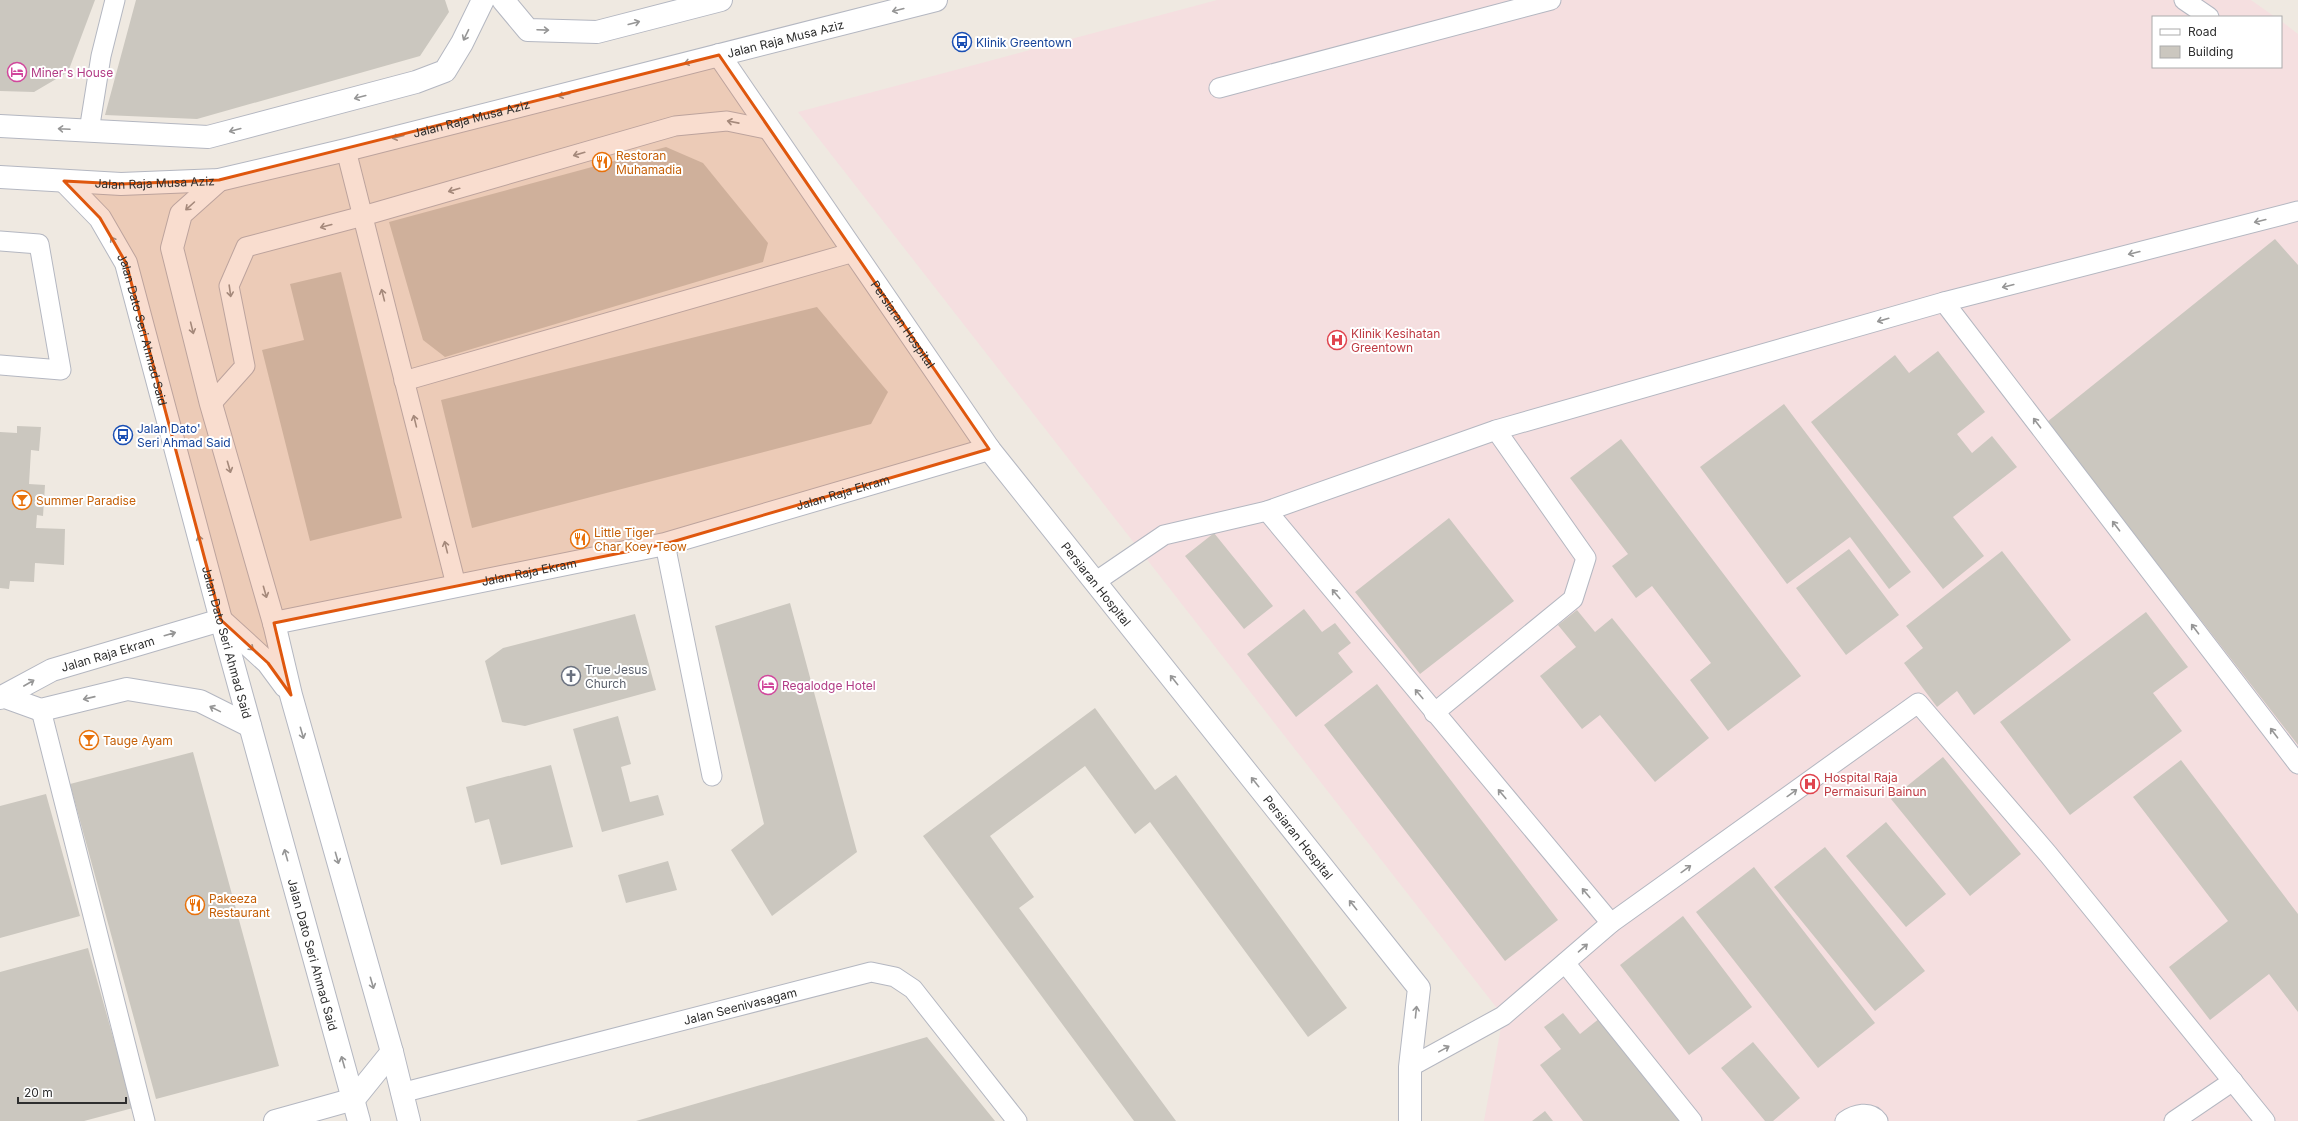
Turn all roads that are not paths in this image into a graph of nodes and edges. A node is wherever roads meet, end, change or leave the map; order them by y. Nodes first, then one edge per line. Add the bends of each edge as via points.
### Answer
1 (115, 0) edge
2 (483, 0) edge
3 (503, 0) edge
4 (721, 0) edge
5 (936, 0) edge
6 (1551, 0) edge
7 (2184, 0) edge
8 (2208, 16) edge
9 (719, 55) junction
10 (1219, 88) dead end
11 (0, 126) edge
12 (771, 130) junction
13 (89, 131) junction
14 (346, 150) junction
15 (0, 177) edge
16 (64, 180) junction
17 (219, 180) junction
18 (2298, 211) edge
19 (363, 216) junction
20 (0, 241) edge
21 (854, 252) junction
22 (1944, 302) junction
23 (0, 366) edge
24 (404, 381) junction
25 (211, 404) junction
26 (1496, 430) junction
27 (989, 449) junction
28 (1268, 511) junction
29 (665, 544) junction
30 (1095, 582) junction
31 (456, 585) junction
32 (220, 620) junction
33 (274, 623) junction
34 (291, 695) junction
35 (3, 697) edge
36 (41, 710) junction
37 (1434, 713) junction
38 (250, 726) junction
39 (2298, 764) edge
40 (712, 776) dead end
41 (1611, 923) junction
42 (1565, 963) junction
43 (392, 1052) junction
44 (1410, 1068) junction
45 (2233, 1081) junction
46 (401, 1093) junction
47 (354, 1099) junction
48 (145, 1121) edge
49 (275, 1121) edge
50 (359, 1121) edge
51 (409, 1121) edge
52 (1018, 1121) edge
53 (1410, 1121) edge
54 (1692, 1121) edge
55 (1845, 1121) edge
56 (1878, 1121) edge
57 (2174, 1121) edge
58 (2265, 1121) edge

1 - 13 lane via 101,56
2 -> 13 main road via 445,71 416,82 208,137
3 -> 4 main road via 528,30 596,32
5 -> 9 main road, Jalan Raja Musa Aziz
6 - 10 lane
7 - 8 lane
9 - 12 main road, Persiaran Hospital
9 -> 14 main road, Jalan Raja Musa Aziz
13 -> 11 main road
12 -> 19 lane via 727,121 675,126
12 - 21 main road, Persiaran Hospital
14 - 17 main road, Jalan Raja Musa Aziz
14 - 19 lane
15 - 16 main road, Jalan Raja Musa Aziz
16 - 17 main road, Jalan Raja Musa Aziz via 121,184
32 -> 16 main road, Jalan Dato Seri Ahmad Said via 126,263 100,218
17 -> 25 main road via 182,214 172,248
18 -> 22 lane
24 -> 19 lane
19 -> 25 lane via 246,247 229,286 245,366
20 - 23 lane via 39,244 61,370
21 - 24 lane
21 - 27 main road, Persiaran Hospital
22 -> 26 lane
39 -> 22 lane
31 -> 24 lane
25 -> 33 main road
26 - 28 lane
26 - 37 lane via 1586,558 1573,599
27 - 29 main road, Jalan Raja Ekram
27 - 30 main road, Persiaran Hospital
28 - 30 lane via 1164,535
37 -> 28 lane
29 - 31 main road, Jalan Raja Ekram
29 - 40 lane
44 -> 30 main road, Persiaran Hospital via 1419,988
31 - 33 main road, Jalan Raja Ekram
32 -> 34 main road via 268,663
35 -> 32 main road, Jalan Raja Ekram via 52,670
32 - 38 main road, Jalan Dato Seri Ahmad Said
33 - 34 main road
34 -> 43 main road
35 - 36 main road
38 -> 36 main road via 200,701 127,689
36 - 48 lane
41 -> 37 lane
47 -> 38 main road, Jalan Dato Seri Ahmad Said
42 -> 41 lane
41 -> 45 lane via 1918,703 2048,854
44 -> 42 lane via 1503,1016
42 - 54 lane
43 - 46 main road
43 - 47 main road
44 - 53 main road, Persiaran Hospital
45 - 57 lane
45 - 58 lane
46 - 51 main road
46 - 52 lane, Jalan Seenivasagam via 871,972 895,977 913,989
47 - 49 main road
47 - 50 main road, Jalan Dato Seri Ahmad Said
55 - 56 lane via 1862,1113 1875,1116

